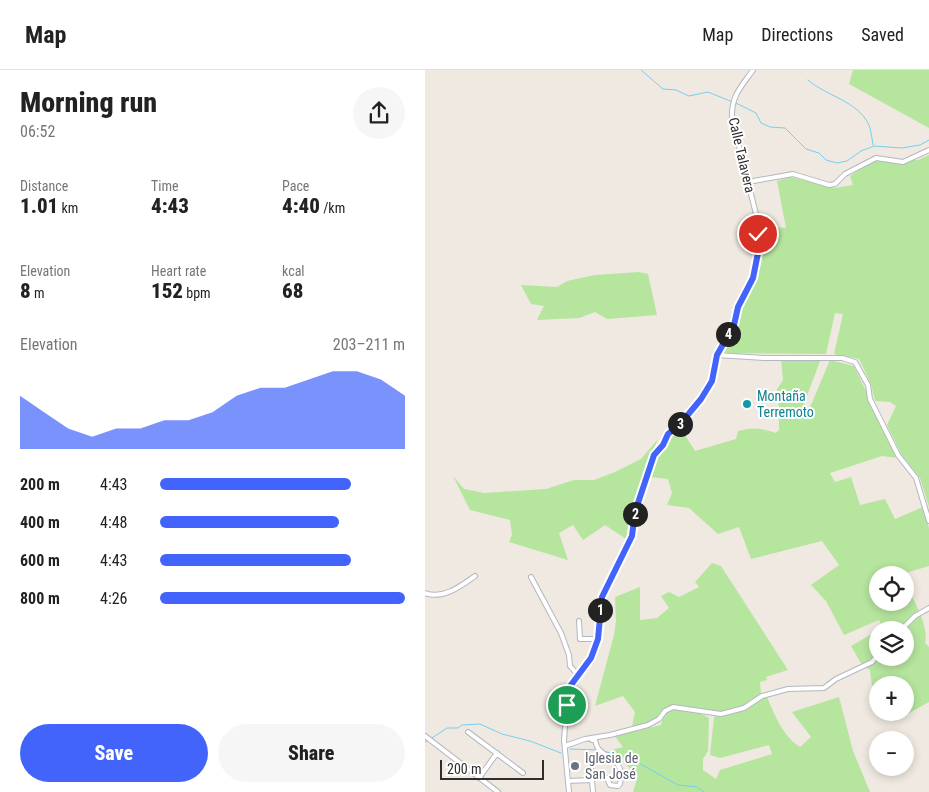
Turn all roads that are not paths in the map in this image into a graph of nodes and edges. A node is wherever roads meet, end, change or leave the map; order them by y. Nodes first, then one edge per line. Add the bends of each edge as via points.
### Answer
1 (753, 70) edge
2 (929, 150) edge
3 (748, 182) junction
4 (717, 355) junction
5 (929, 521) edge
6 (475, 576) dead end
7 (531, 577) dead end
8 (425, 593) edge
9 (929, 608) edge
10 (579, 621) dead end
11 (910, 621) edge
12 (598, 639) junction
13 (869, 663) edge
14 (578, 675) junction
15 (468, 732) dead end
16 (425, 736) edge
17 (585, 739) junction
18 (565, 746) junction
19 (497, 754) junction
20 (591, 768) dead end
21 (523, 773) dead end
22 (479, 778) junction
23 (607, 778) dead end
24 (568, 780) junction
25 (592, 780) junction
26 (498, 792) edge
27 (569, 792) edge
28 (593, 792) edge

1 - 3 street, Calle Talavera via 733,98 731,107
2 - 3 street via 903,162 876,158 845,174 835,184 793,174
3 - 4 street, Calle Talavera via 759,226 758,253 753,278 738,307 734,325
4 - 5 street via 842,358 855,362 898,455 916,478
4 - 12 street, Calle Talavera via 714,376 701,399 668,434 654,455 635,512 632,536 602,597
6 - 8 street via 448,593 433,596
7 - 14 street via 561,633 571,666
9 - 11 street
10 - 12 street via 580,639
12 - 14 street, Calle Talavera via 591,658
13 - 17 street via 824,688 788,689 762,696 744,708 721,714 673,707 648,725
14 - 18 street, Calle Talavera via 567,692
15 - 19 street
16 - 22 street
17 - 18 street
17 - 23 street via 595,740 599,750 616,761 620,784 610,785
18 - 24 street, Calle Talavera
19 - 21 street
19 - 22 street
20 - 25 street
22 - 26 street
24 - 25 street
24 - 27 street, Calle Talavera
25 - 28 street

